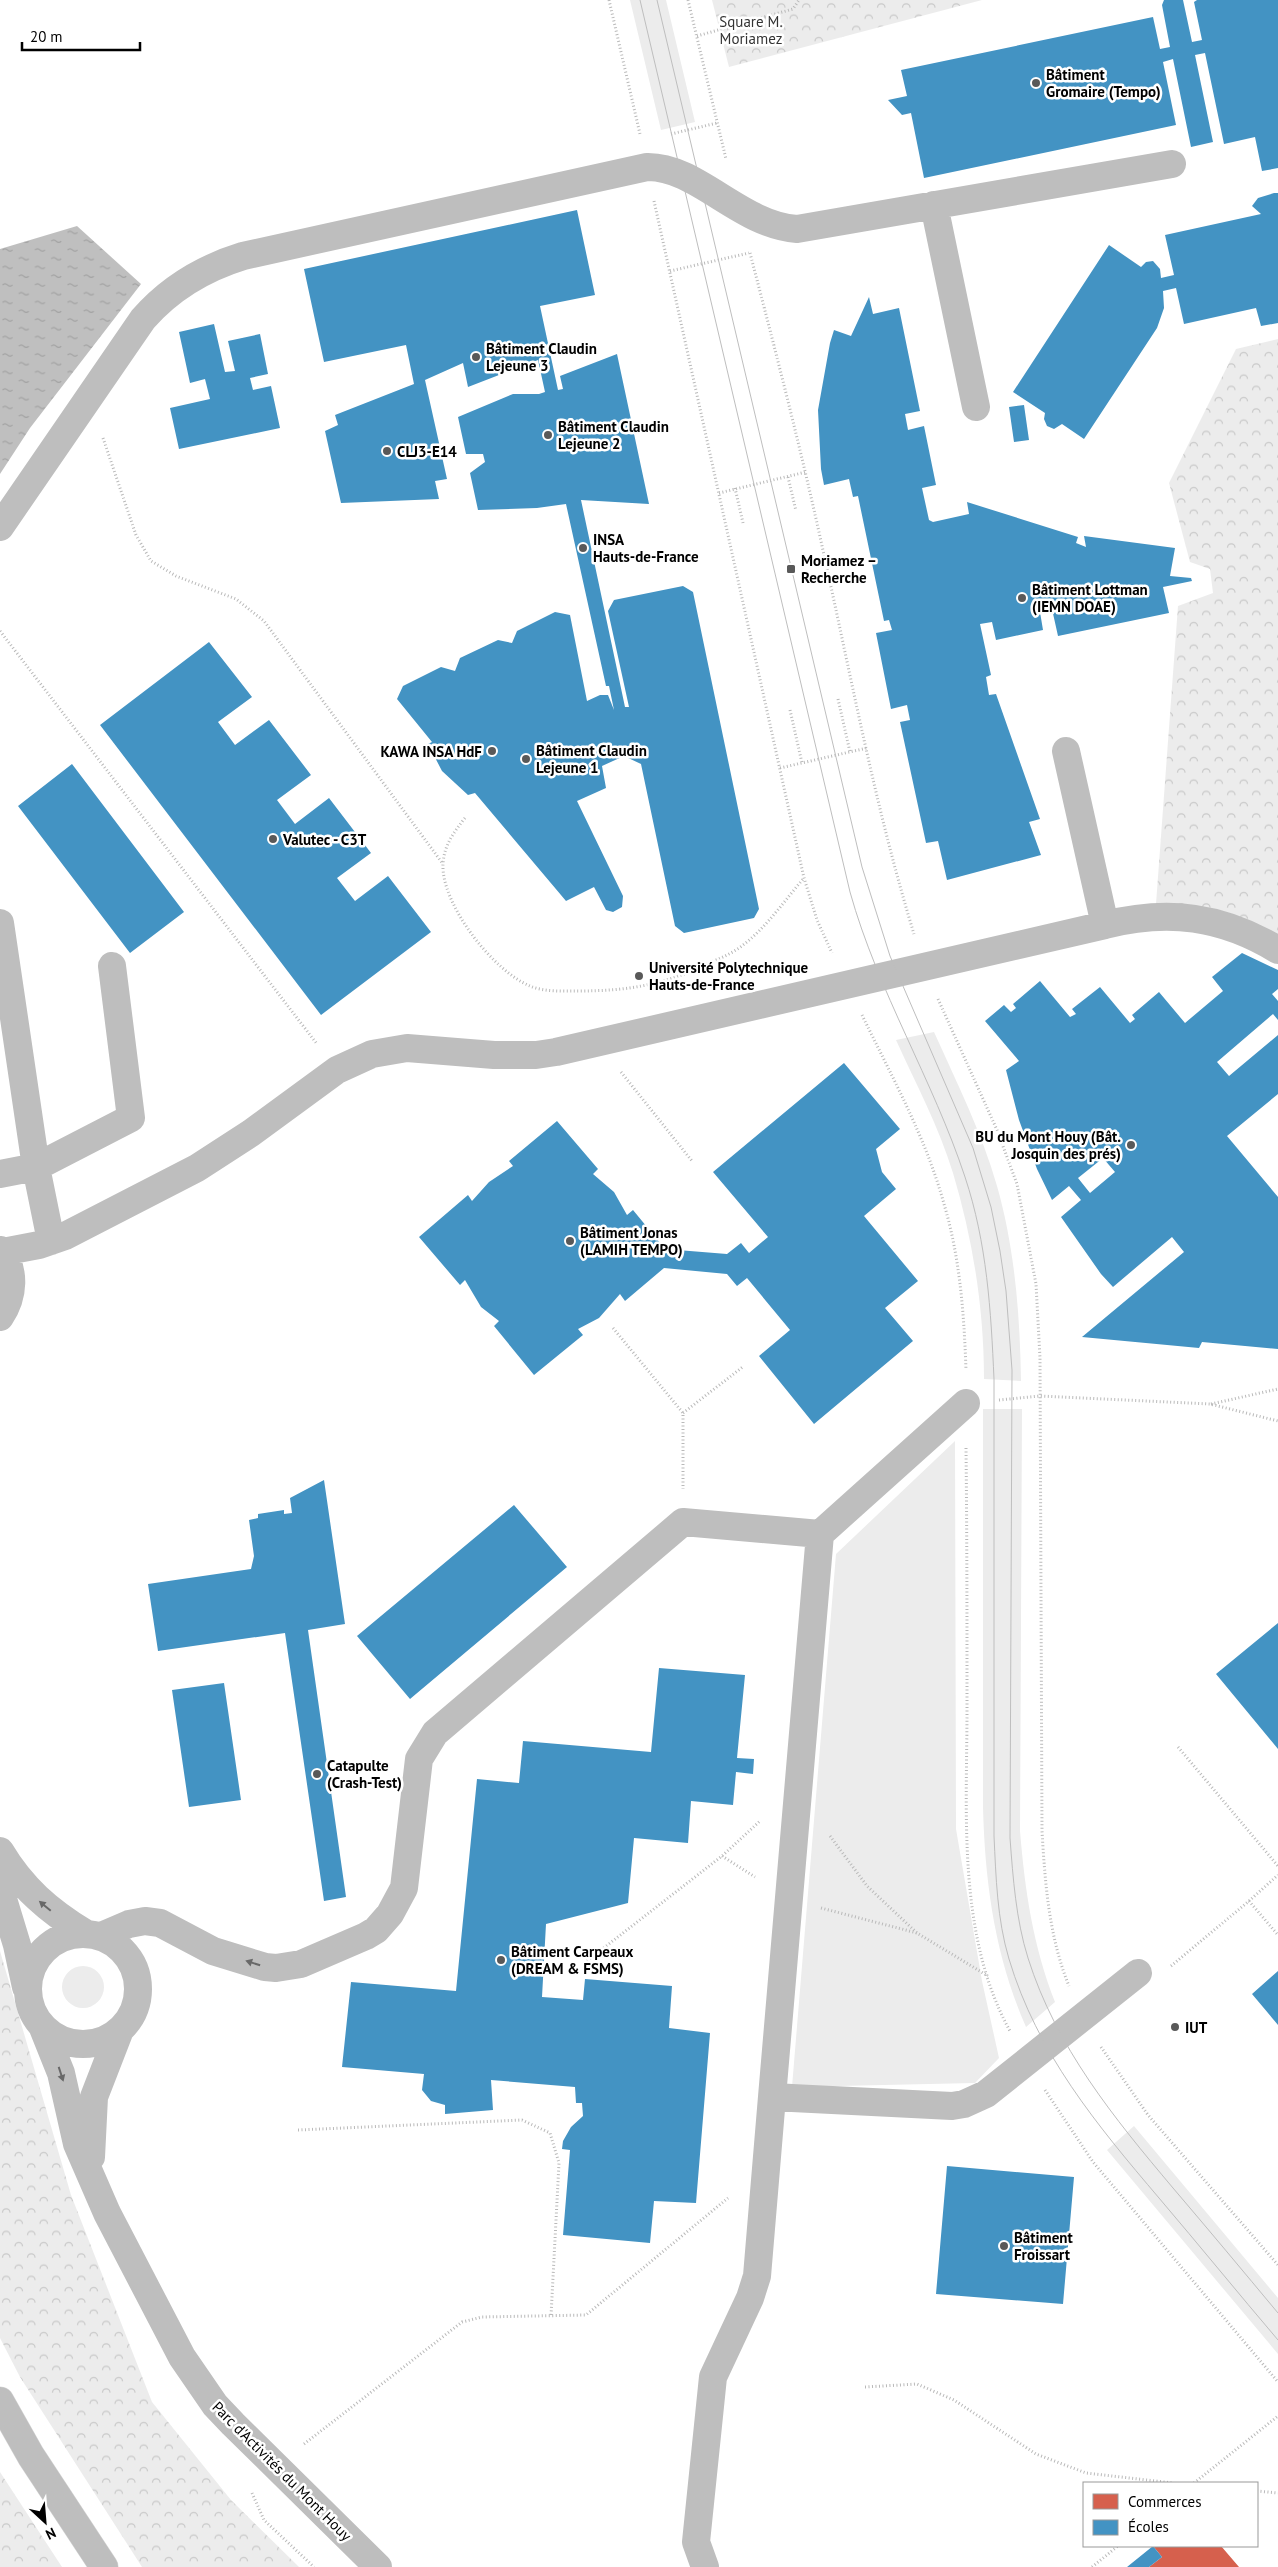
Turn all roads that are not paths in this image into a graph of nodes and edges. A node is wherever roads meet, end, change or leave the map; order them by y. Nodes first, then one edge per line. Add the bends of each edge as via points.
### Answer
1 (1172, 164) dead end
2 (934, 205) junction
3 (976, 407) dead end
4 (0, 528) edge
5 (1066, 751) dead end
6 (0, 923) edge
7 (1105, 925) junction
8 (1278, 950) edge
9 (112, 966) dead end
10 (36, 1167) junction
11 (0, 1174) edge
12 (51, 1241) junction
13 (1, 1251) edge
14 (0, 1317) edge
15 (966, 1403) road end
16 (820, 1534) junction
17 (0, 1851) edge
18 (0, 1890) edge
19 (93, 1935) junction
20 (1138, 1973) dead end
21 (27, 1991) junction
22 (43, 2028) junction
23 (120, 2030) junction
24 (772, 2097) junction
25 (94, 2185) junction
26 (0, 2402) edge
27 (104, 2567) edge
28 (378, 2567) edge
29 (705, 2567) edge

1 - 2 street
2 - 3 street
2 - 4 street via 798,229 775,226 681,175 661,168 647,168 453,208 225,262 188,280 158,302 143,319
5 - 7 street
6 - 10 street
7 - 8 street via 1137,917 1190,918 1246,932
7 - 12 street via 550,1053 494,1055 407,1048 372,1054 337,1070 215,1157 83,1228
9 - 10 street via 131,1118
10 - 11 street
10 - 12 street
12 - 13 street
13 - 14 street via 10,1268 12,1286 8,1304
15 - 16 street
16 -> 19 street via 682,1522 435,1734 419,1760 407,1872 399,1901 376,1930 348,1946 301,1964 265,1967 213,1951 153,1922 129,1924
16 - 24 street
19 -> 17 street via 50,1911 31,1894 12,1872
18 - 21 street
19 - 21 street via 60,1938 41,1953 32,1967
19 - 23 street via 115,1943 126,1954 136,1975 138,1998 130,2019
20 - 24 street via 986,2094 964,2104
21 - 22 street via 30,2007
22 - 23 street via 56,2038 77,2044 100,2041
22 -> 25 street, Parc d'Activités du Mont Houy via 61,2073 77,2144
23 - 25 street via 94,2097 90,2148
24 - 29 street via 757,2276 713,2376 696,2542
25 - 28 street, Parc d'Activités du Mont Houy via 165,2328 215,2405
26 - 27 street via 31,2456

